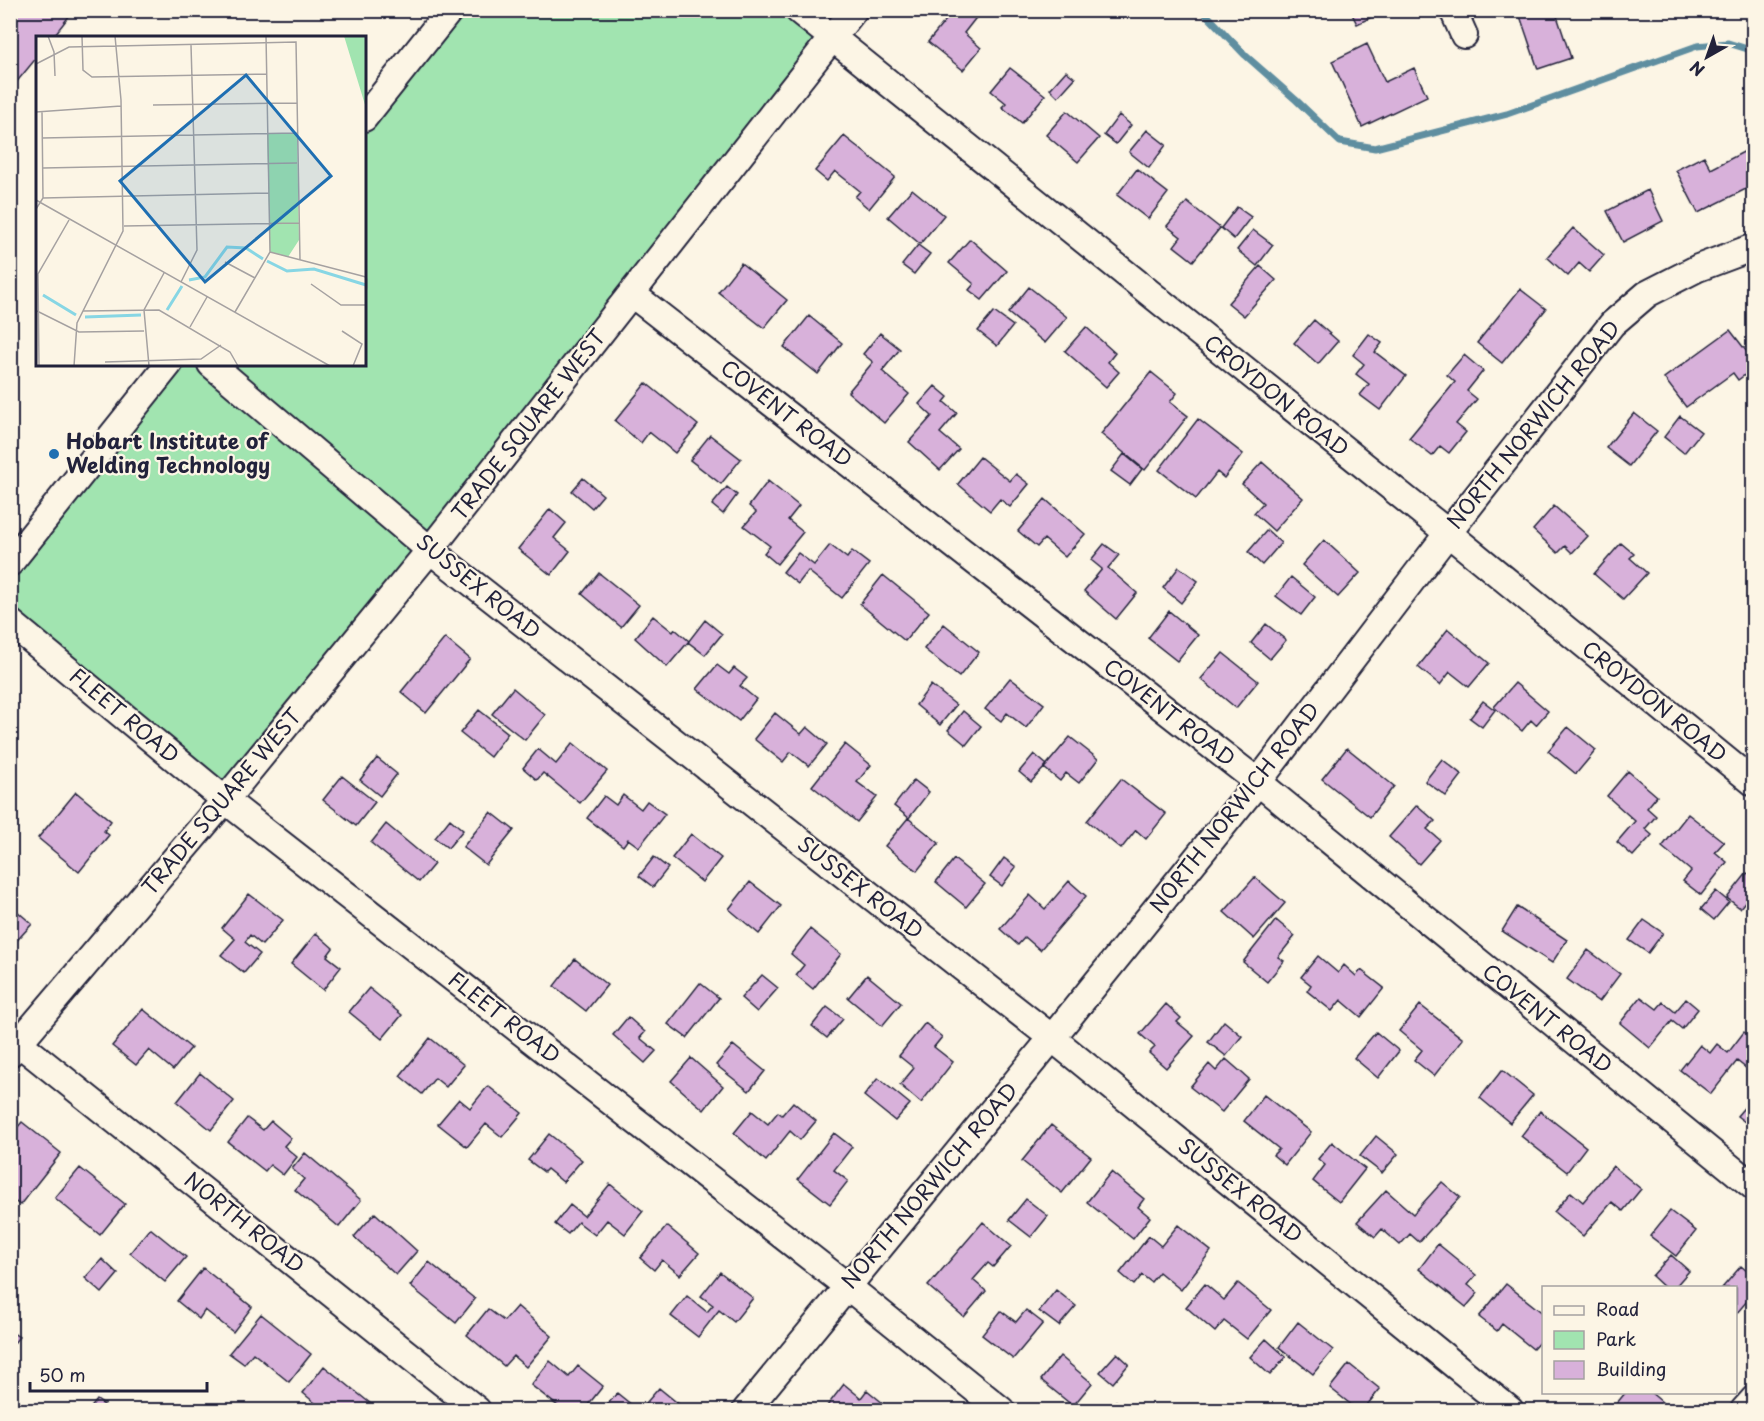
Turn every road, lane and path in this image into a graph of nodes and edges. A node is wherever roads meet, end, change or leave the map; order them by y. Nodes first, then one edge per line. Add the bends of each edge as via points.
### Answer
1 (450, 10) edge
2 (798, 10) edge
3 (854, 10) edge
4 (1453, 10) edge
5 (1464, 35) dead end
6 (831, 38) junction
7 (366, 115) edge
8 (1754, 247) edge
9 (632, 294) junction
10 (168, 366) edge
11 (213, 366) edge
12 (1448, 533) junction
13 (430, 550) junction
14 (10, 563) edge
15 (10, 622) edge
16 (1257, 782) junction
17 (1754, 783) edge
18 (225, 800) junction
19 (1052, 1038) junction
20 (13, 1044) edge
21 (1754, 1187) edge
22 (847, 1286) junction
23 (1754, 1399) edge
24 (477, 1410) edge
25 (746, 1410) edge
26 (1001, 1410) edge
27 (1510, 1410) edge
28 (1744, 1410) edge

1 - 7 street
2 - 6 street, CROYDON ROAD
3 - 6 street, TRADE SQUARE WEST
4 - 5 street
6 - 9 street, TRADE SQUARE WEST
6 - 12 street, CROYDON ROAD
8 - 12 street, NORTH NORWICH ROAD via 1698,268 1647,294 1612,324
9 - 13 street, TRADE SQUARE WEST
9 - 16 street, COVENT ROAD
10 - 14 street
11 - 13 street, SUSSEX ROAD
12 - 16 street, NORTH NORWICH ROAD
12 - 17 street, CROYDON ROAD
13 - 18 street, TRADE SQUARE WEST
13 - 19 street, SUSSEX ROAD
15 - 18 street, FLEET ROAD
16 - 19 street, NORTH NORWICH ROAD
16 - 21 street, COVENT ROAD
18 - 20 street, TRADE SQUARE WEST
18 - 22 street, FLEET ROAD
19 - 22 street, NORTH NORWICH ROAD
19 - 27 street, SUSSEX ROAD
20 - 24 street, NORTH ROAD
22 - 25 street, NORTH NORWICH ROAD
22 - 26 street, FLEET ROAD
23 - 28 street

